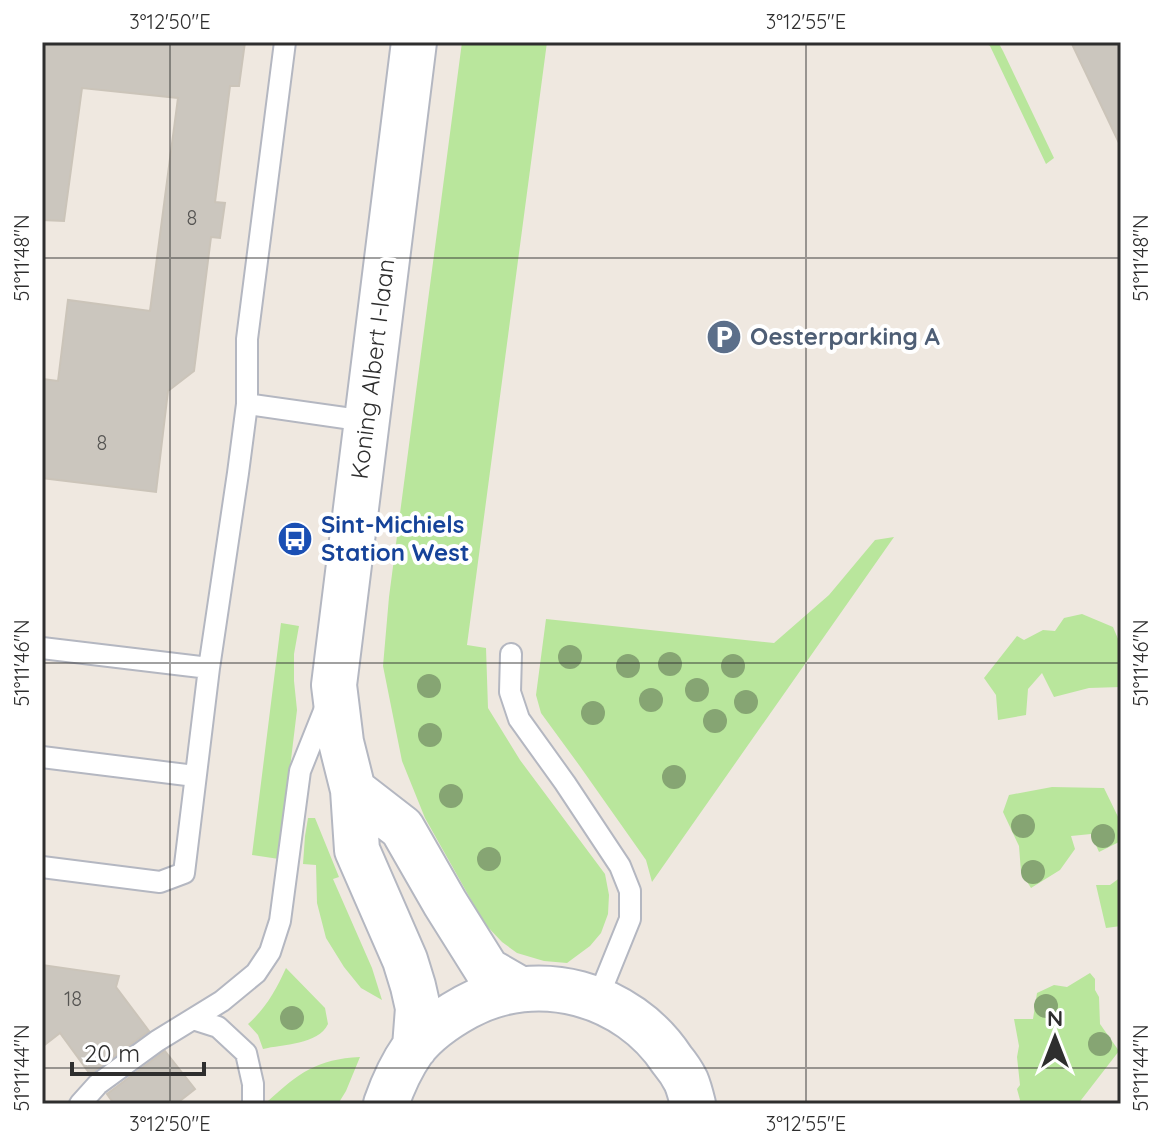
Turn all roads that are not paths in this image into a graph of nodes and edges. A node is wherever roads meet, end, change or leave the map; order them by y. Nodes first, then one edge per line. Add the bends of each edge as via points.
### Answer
1 (285, 42) edge
2 (414, 42) edge
3 (247, 404) junction
4 (366, 421) junction
5 (42, 648) edge
6 (511, 654) dead end
7 (209, 668) junction
8 (334, 685) junction
9 (42, 757) edge
10 (195, 776) junction
11 (353, 790) junction
12 (42, 867) edge
13 (520, 989) junction
14 (598, 998) junction
15 (193, 1019) junction
16 (415, 1047) junction
17 (80, 1104) edge
18 (253, 1104) edge
19 (386, 1104) edge
20 (693, 1104) edge

1 - 3 lane via 247,339
2 - 4 main road, Koning Albert I-laan
3 - 4 lane
3 - 7 lane
4 - 8 main road, Koning Albert I-laan
5 - 7 lane
6 - 14 lane via 510,692 519,719 620,866 630,891 630,919
7 - 10 lane
8 - 11 main road, Koning Albert I-laan
8 - 15 lane via 300,771 280,921 270,952 256,973
9 - 10 lane
10 - 12 lane via 184,873 160,882
11 - 13 main road via 402,828 487,970
11 - 16 main road, Koning Albert I-laan via 357,850 405,960 418,1008
13 - 14 main road via 560,989
13 - 16 main road via 481,999 444,1019
14 - 20 main road via 634,1018 663,1046 685,1079
15 - 17 lane via 98,1084
15 - 18 lane via 218,1027 246,1053
16 - 19 main road via 394,1079

